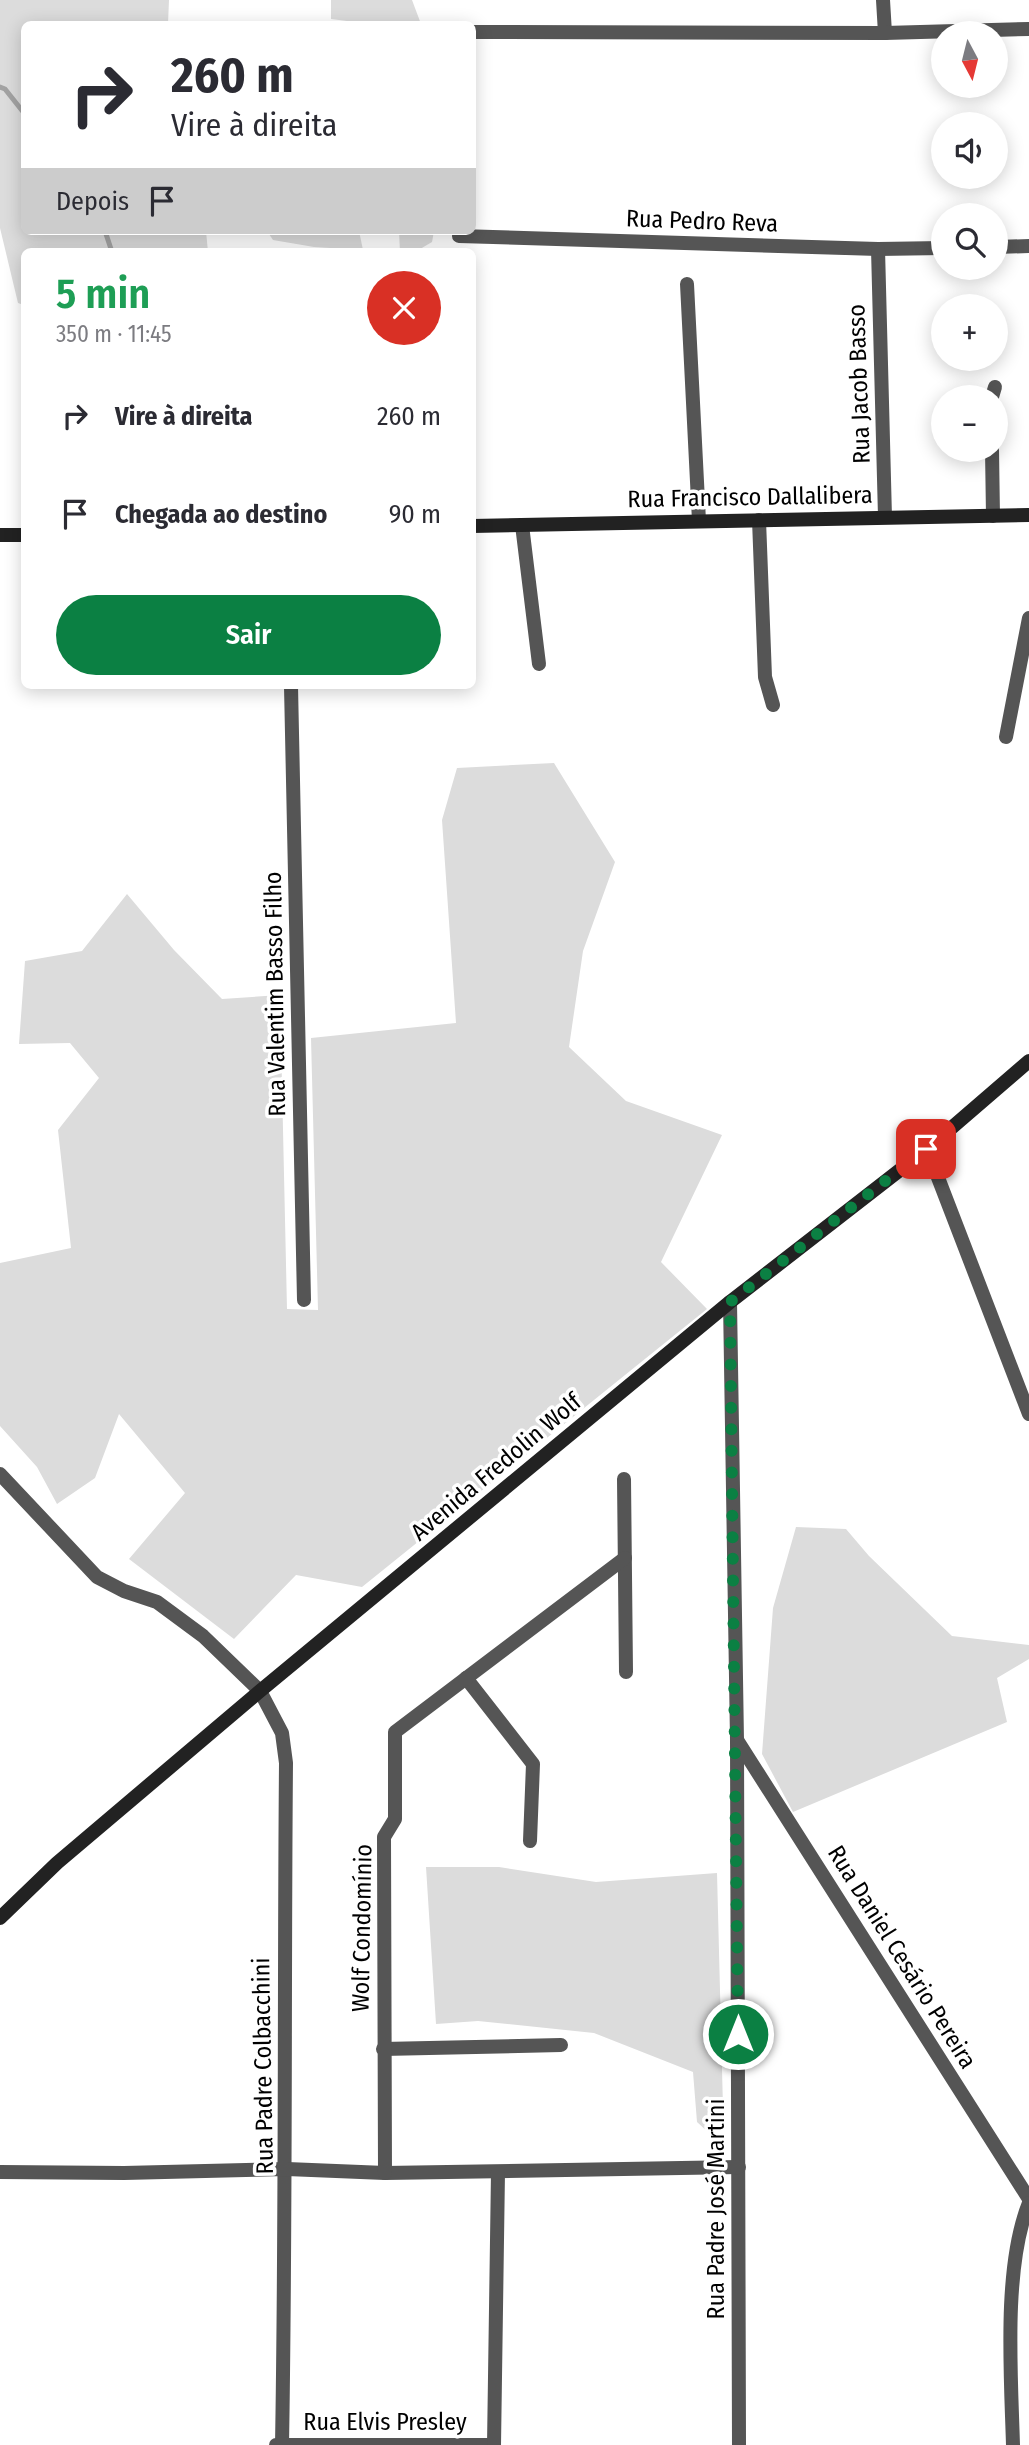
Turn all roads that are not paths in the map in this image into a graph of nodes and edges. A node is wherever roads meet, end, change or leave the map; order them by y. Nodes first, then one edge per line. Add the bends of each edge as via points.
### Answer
1 (883, 0) edge
2 (1029, 29) edge
3 (476, 32) edge
4 (885, 33) junction
5 (459, 236) dead end
6 (1029, 246) edge
7 (1008, 247) edge
8 (931, 248) edge
9 (878, 250) junction
10 (687, 284) dead end
11 (992, 462) edge
12 (1029, 515) edge
13 (993, 516) junction
14 (885, 517) junction
15 (760, 520) junction
16 (699, 521) junction
17 (522, 525) junction
18 (476, 526) edge
19 (21, 534) edge
20 (0, 535) edge
21 (1029, 618) edge
22 (539, 664) dead end
23 (292, 689) edge
24 (773, 705) dead end
25 (1006, 737) dead end
26 (1029, 1061) edge
27 (926, 1149) junction
28 (304, 1300) dead end
29 (730, 1302) junction
30 (1029, 1414) edge
31 (0, 1474) edge
32 (624, 1479) dead end
33 (625, 1558) junction
34 (626, 1672) dead end
35 (466, 1678) junction
36 (260, 1692) junction
37 (737, 1740) junction
38 (530, 1841) dead end
39 (0, 1918) edge
40 (561, 2045) dead end
41 (383, 2049) junction
42 (738, 2167) junction
43 (287, 2169) junction
44 (0, 2172) edge
45 (498, 2172) junction
46 (385, 2173) junction
47 (1029, 2201) edge
48 (276, 2445) edge
49 (282, 2445) edge
50 (494, 2445) edge
51 (739, 2445) edge
52 (1013, 2445) edge

1 - 4 street
2 - 4 street
3 - 4 street
5 - 9 street, Rua Pedro Reva
6 - 7 street
8 - 9 street, Rua Pedro Reva
9 - 14 street, Rua Jacob Basso
10 - 16 street
11 - 13 street
12 - 13 main road, Rua Francisco Dallalibera
13 - 14 main road, Rua Francisco Dallalibera
14 - 15 main road, Rua Francisco Dallalibera
15 - 16 main road, Rua Francisco Dallalibera
15 - 24 street via 765,677
16 - 17 main road, Rua Francisco Dallalibera
17 - 18 main road, Rua Francisco Dallalibera
17 - 22 street
19 - 20 main road
21 - 25 street
23 - 28 street, Rua Valentim Basso Filho
26 - 27 main road, Avenida Fredolin Wolf
27 - 29 main road, Avenida Fredolin Wolf
27 - 30 street
29 - 36 main road, Avenida Fredolin Wolf
29 - 37 street, Rua Padre José Martini
31 - 36 street, Rua Padre Colbacchini via 97,1577 157,1602 203,1636
32 - 33 street
33 - 34 street
33 - 35 street, Wolf Condomínio
35 - 38 street via 533,1764
35 - 41 street, Wolf Condomínio via 395,1732 395,1819 384,1837
36 - 39 main road, Avenida Fredolin Wolf via 57,1863
36 - 43 street, Rua Padre Colbacchini via 282,1733 286,1763 283,2031
37 - 42 street, Rua Padre José Martini
37 - 47 street, Rua Daniel Cesário Pereira
40 - 41 street
41 - 46 street, Wolf Condomínio
42 - 45 street
42 - 51 street, Rua Padre José Martini
43 - 44 street
43 - 46 street
43 - 49 street, Rua Padre Colbacchini
45 - 46 street
45 - 50 street
47 - 52 street via 1015,2257
48 - 49 street, Rua Elvis Presley
49 - 50 street, Rua Elvis Presley

